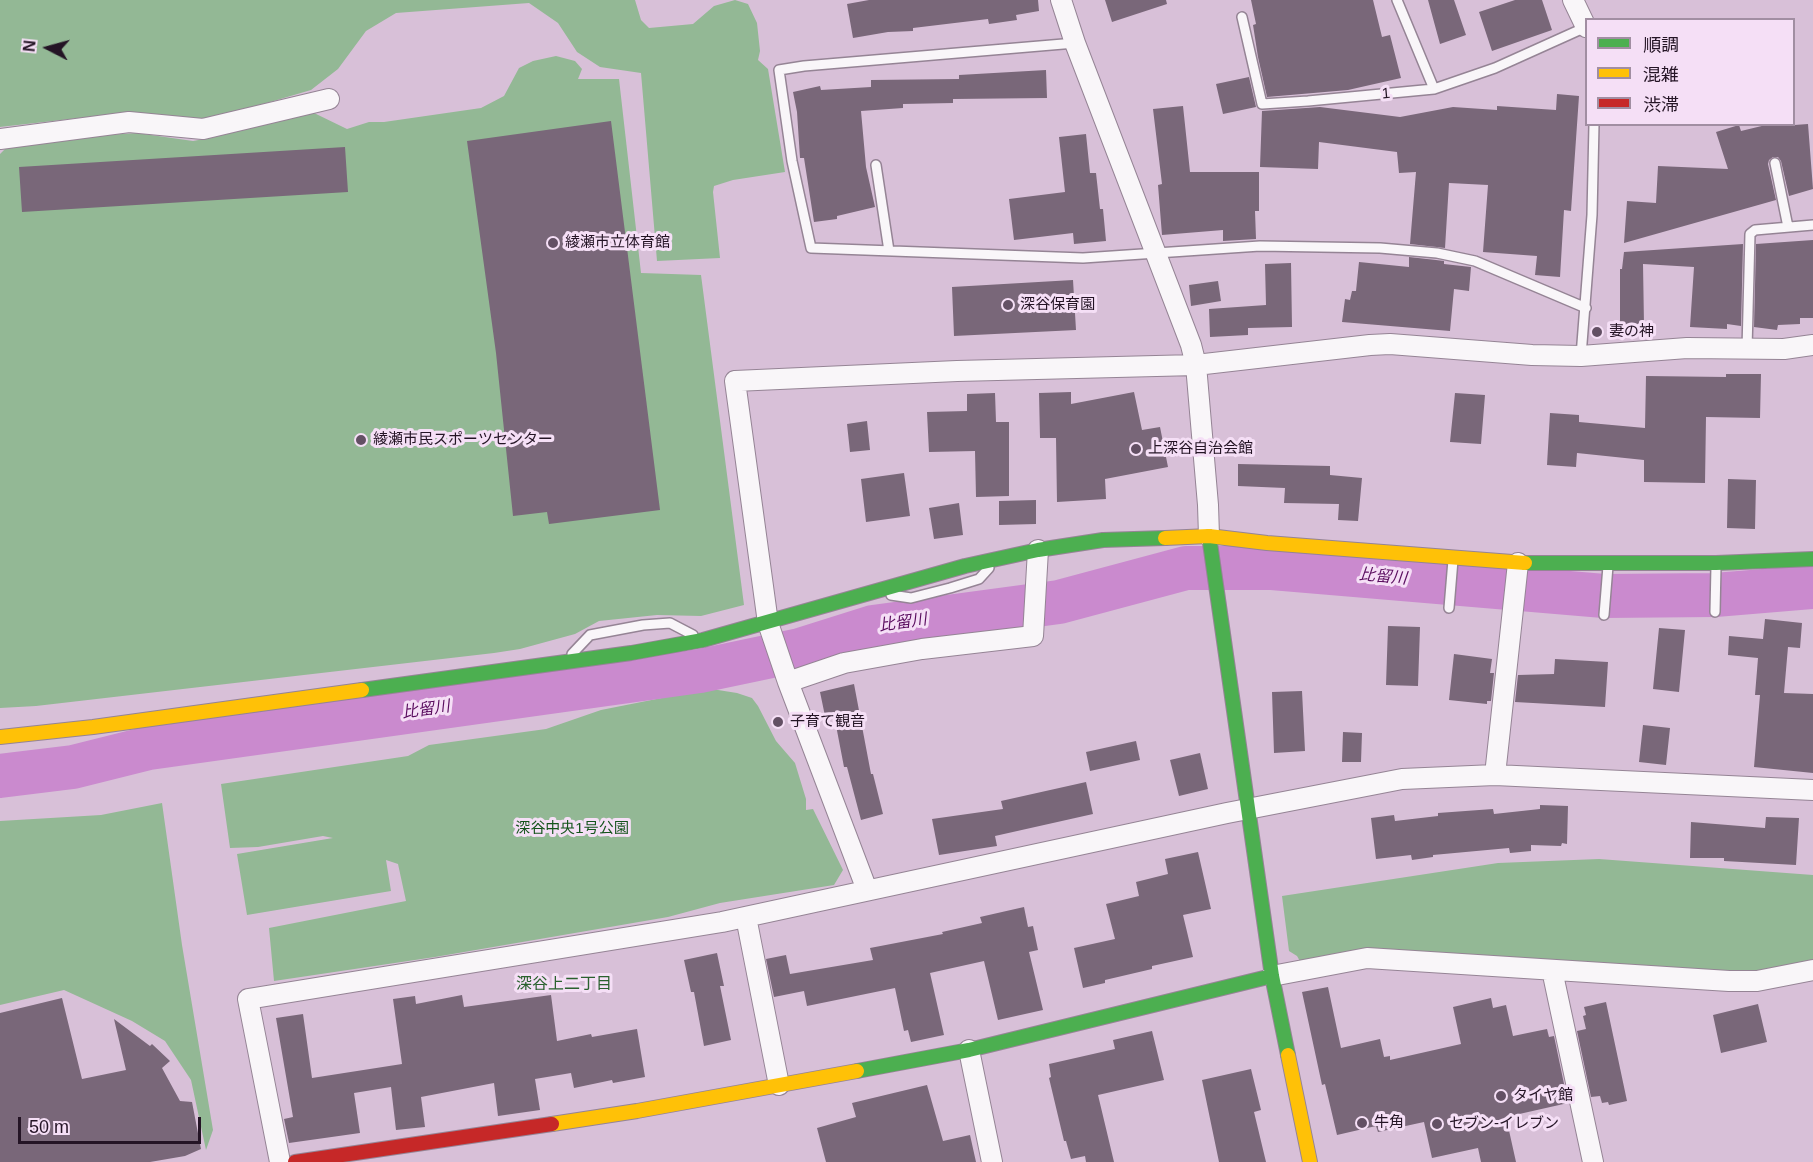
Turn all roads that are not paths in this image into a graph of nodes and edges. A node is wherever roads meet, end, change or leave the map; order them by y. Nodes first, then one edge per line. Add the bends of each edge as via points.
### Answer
1 (1061, 0) edge
2 (1397, 0) edge
3 (1573, 0) edge
4 (1242, 17) dead end
5 (1585, 23) edge
6 (1585, 28) edge
7 (1075, 43) junction
8 (1434, 89) junction
9 (329, 99) dead end
10 (1594, 126) edge
11 (0, 139) edge
12 (1775, 163) dead end
13 (876, 165) dead end
14 (1813, 225) edge
15 (1788, 227) junction
16 (889, 251) junction
17 (1155, 253) junction
18 (1586, 309) junction
19 (1813, 345) edge
20 (1747, 349) junction
21 (1581, 356) junction
22 (1196, 365) junction
23 (1210, 545) junction
24 (1038, 550) junction
25 (1813, 559) edge
26 (1608, 563) junction
27 (1453, 564) junction
28 (1517, 570) junction
29 (1716, 571) junction
30 (1449, 608) dead end
31 (1715, 612) dead end
32 (1605, 615) dead end
33 (768, 623) junction
34 (703, 640) junction
35 (565, 662) junction
36 (786, 676) junction
37 (0, 737) edge
38 (1495, 775) junction
39 (1813, 790) edge
40 (1248, 809) junction
41 (867, 890) junction
42 (746, 917) junction
43 (1552, 970) junction
44 (1813, 970) edge
45 (1272, 976) junction
46 (969, 1050) junction
47 (779, 1085) junction
48 (280, 1162) edge
49 (295, 1162) edge
50 (992, 1162) edge
51 (1310, 1162) edge
52 (1593, 1162) edge

1 - 7 street
2 - 8 lane
3 - 5 street, 1
4 - 8 lane, 1 via 1262,104
6 - 8 lane, 1 via 1495,68
7 - 16 lane via 779,70 792,161 812,248
7 - 17 street
9 - 11 street via 203,129 129,122
10 - 18 lane
12 - 15 lane
13 - 16 lane
14 - 15 lane
15 - 20 lane via 1755,230 1750,234
16 - 17 lane via 1083,258
17 - 18 lane via 1260,246 1437,253 1475,261
17 - 22 street
18 - 21 lane
19 - 20 street
20 - 21 street via 1687,348
21 - 22 street via 1390,344
22 - 23 street
22 - 33 street via 735,381
23 - 24 street via 1103,540
23 - 27 street via 1268,543
23 - 40 street
24 - 33 street via 910,580
24 - 36 street via 1033,636 922,649
25 - 29 street
26 - 28 street
26 - 29 street
26 - 32 lane
27 - 28 street
27 - 30 lane
28 - 38 street
29 - 31 lane
33 - 34 street
33 - 36 street
34 - 35 street
34 - 35 lane via 670,623 643,625 590,634
35 - 37 street
36 - 41 street
38 - 39 street
38 - 40 street via 1402,779
40 - 41 street
40 - 45 street
41 - 42 street
42 - 47 street
42 - 48 street via 248,999
43 - 44 street via 1757,981
43 - 45 street via 1366,958
43 - 52 street
45 - 46 street
45 - 51 street
46 - 47 street
46 - 50 street
47 - 49 street via 637,1111

